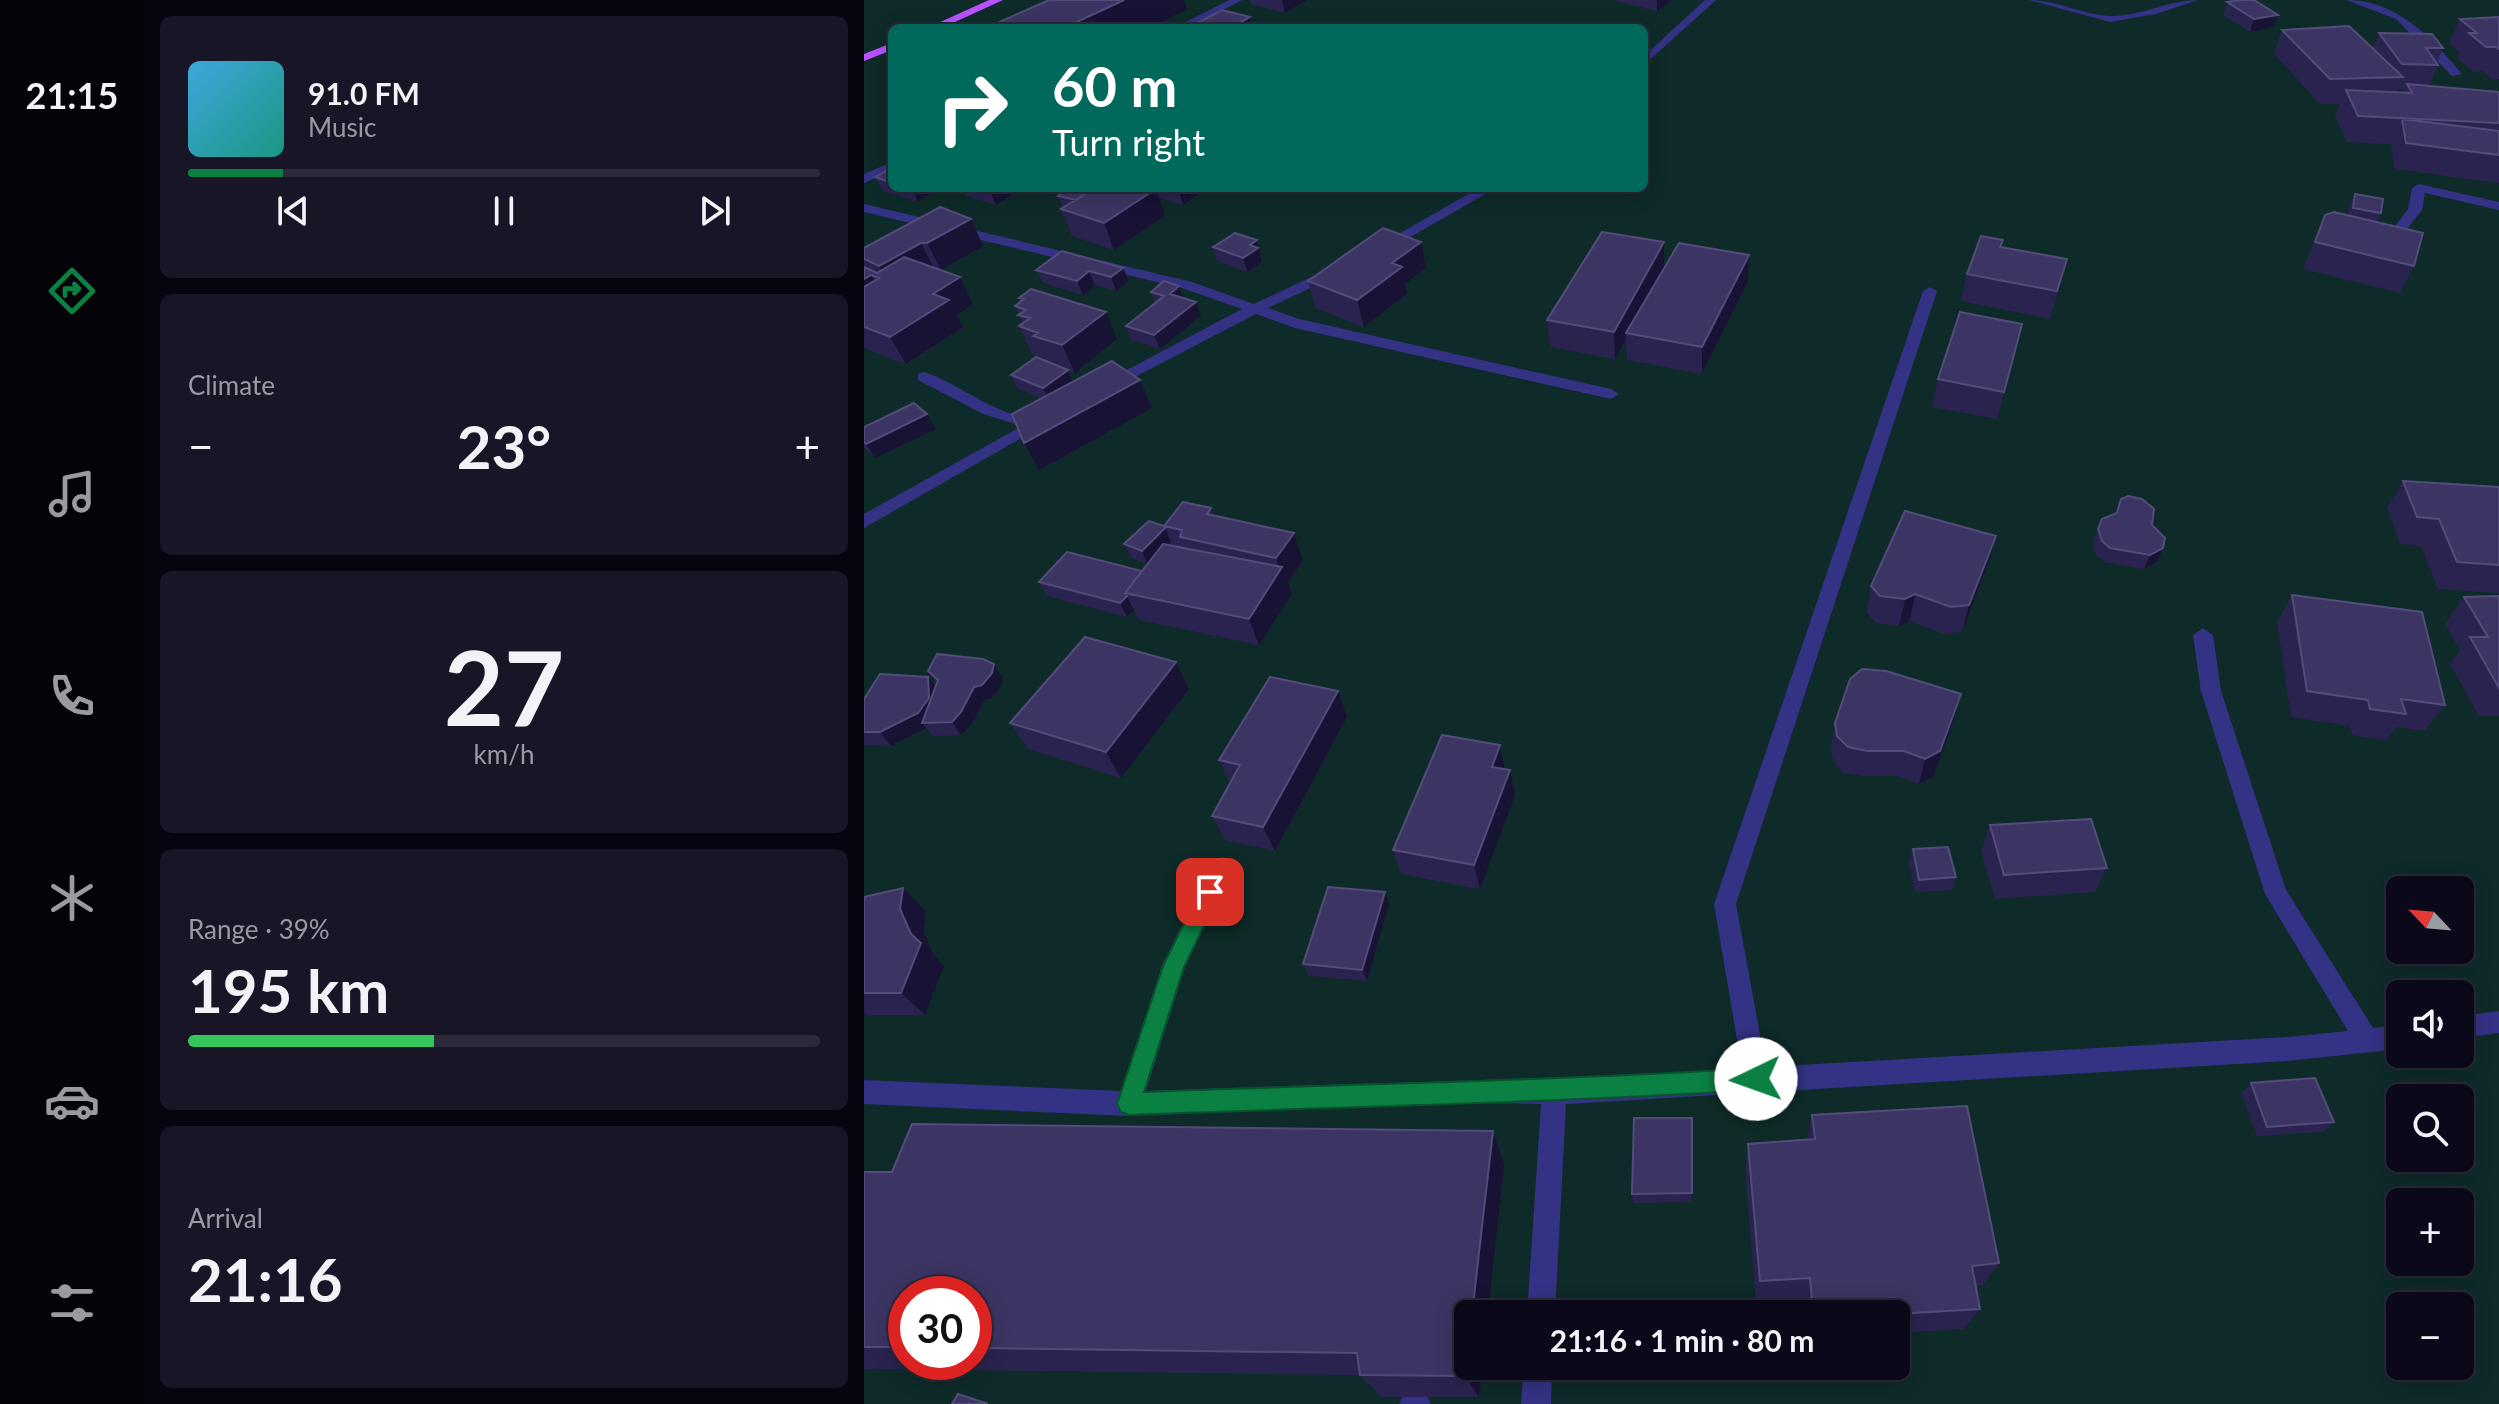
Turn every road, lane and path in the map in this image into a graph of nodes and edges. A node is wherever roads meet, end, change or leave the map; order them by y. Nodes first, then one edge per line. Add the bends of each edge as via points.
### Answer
1 (998, 0) edge
2 (1237, 0) edge
3 (1711, 0) edge
4 (2034, 0) edge
5 (2193, 0) edge
6 (2351, 0) edge
7 (942, 24) edge
8 (1188, 24) edge
9 (888, 48) edge
10 (864, 58) edge
11 (1648, 58) edge
12 (2456, 74) dead end
13 (888, 168) edge
14 (864, 179) edge
15 (1482, 192) edge
16 (2499, 206) edge
17 (864, 208) edge
18 (2403, 225) edge
19 (1368, 255) edge
20 (1340, 268) edge
21 (1930, 291) dead end
22 (1257, 308) junction
23 (924, 377) dead end
24 (1097, 392) edge
25 (1611, 394) dead end
26 (1057, 414) edge
27 (1036, 425) junction
28 (864, 522) edge
29 (2203, 635) dead end
30 (1222, 867) dead end
31 (2499, 1022) edge
32 (2474, 1025) edge
33 (2386, 1039) edge
34 (2368, 1042) junction
35 (1756, 1079) junction
36 (864, 1092) edge
37 (1554, 1092) junction
38 (1129, 1104) junction
39 (1542, 1300) edge
40 (1537, 1380) edge
41 (1536, 1404) edge

1 - 7 main road
2 - 8 street
3 - 11 street
4 - 5 street via 2110,19
6 - 12 street via 2400,17
9 - 10 main road
13 - 14 street
15 - 19 street
16 - 18 street via 2419,188 2415,210
17 - 22 street via 1187,285
20 - 22 street
21 - 35 street via 1725,904
22 - 24 street
22 - 25 street via 1295,323
23 - 27 street via 989,410
26 - 27 street
27 - 28 street
29 - 34 street via 2211,691 2276,894
30 - 38 street via 1174,966
31 - 32 street
33 - 34 street
34 - 35 street
35 - 37 street
36 - 38 street
37 - 38 street
37 - 39 street
40 - 41 street

